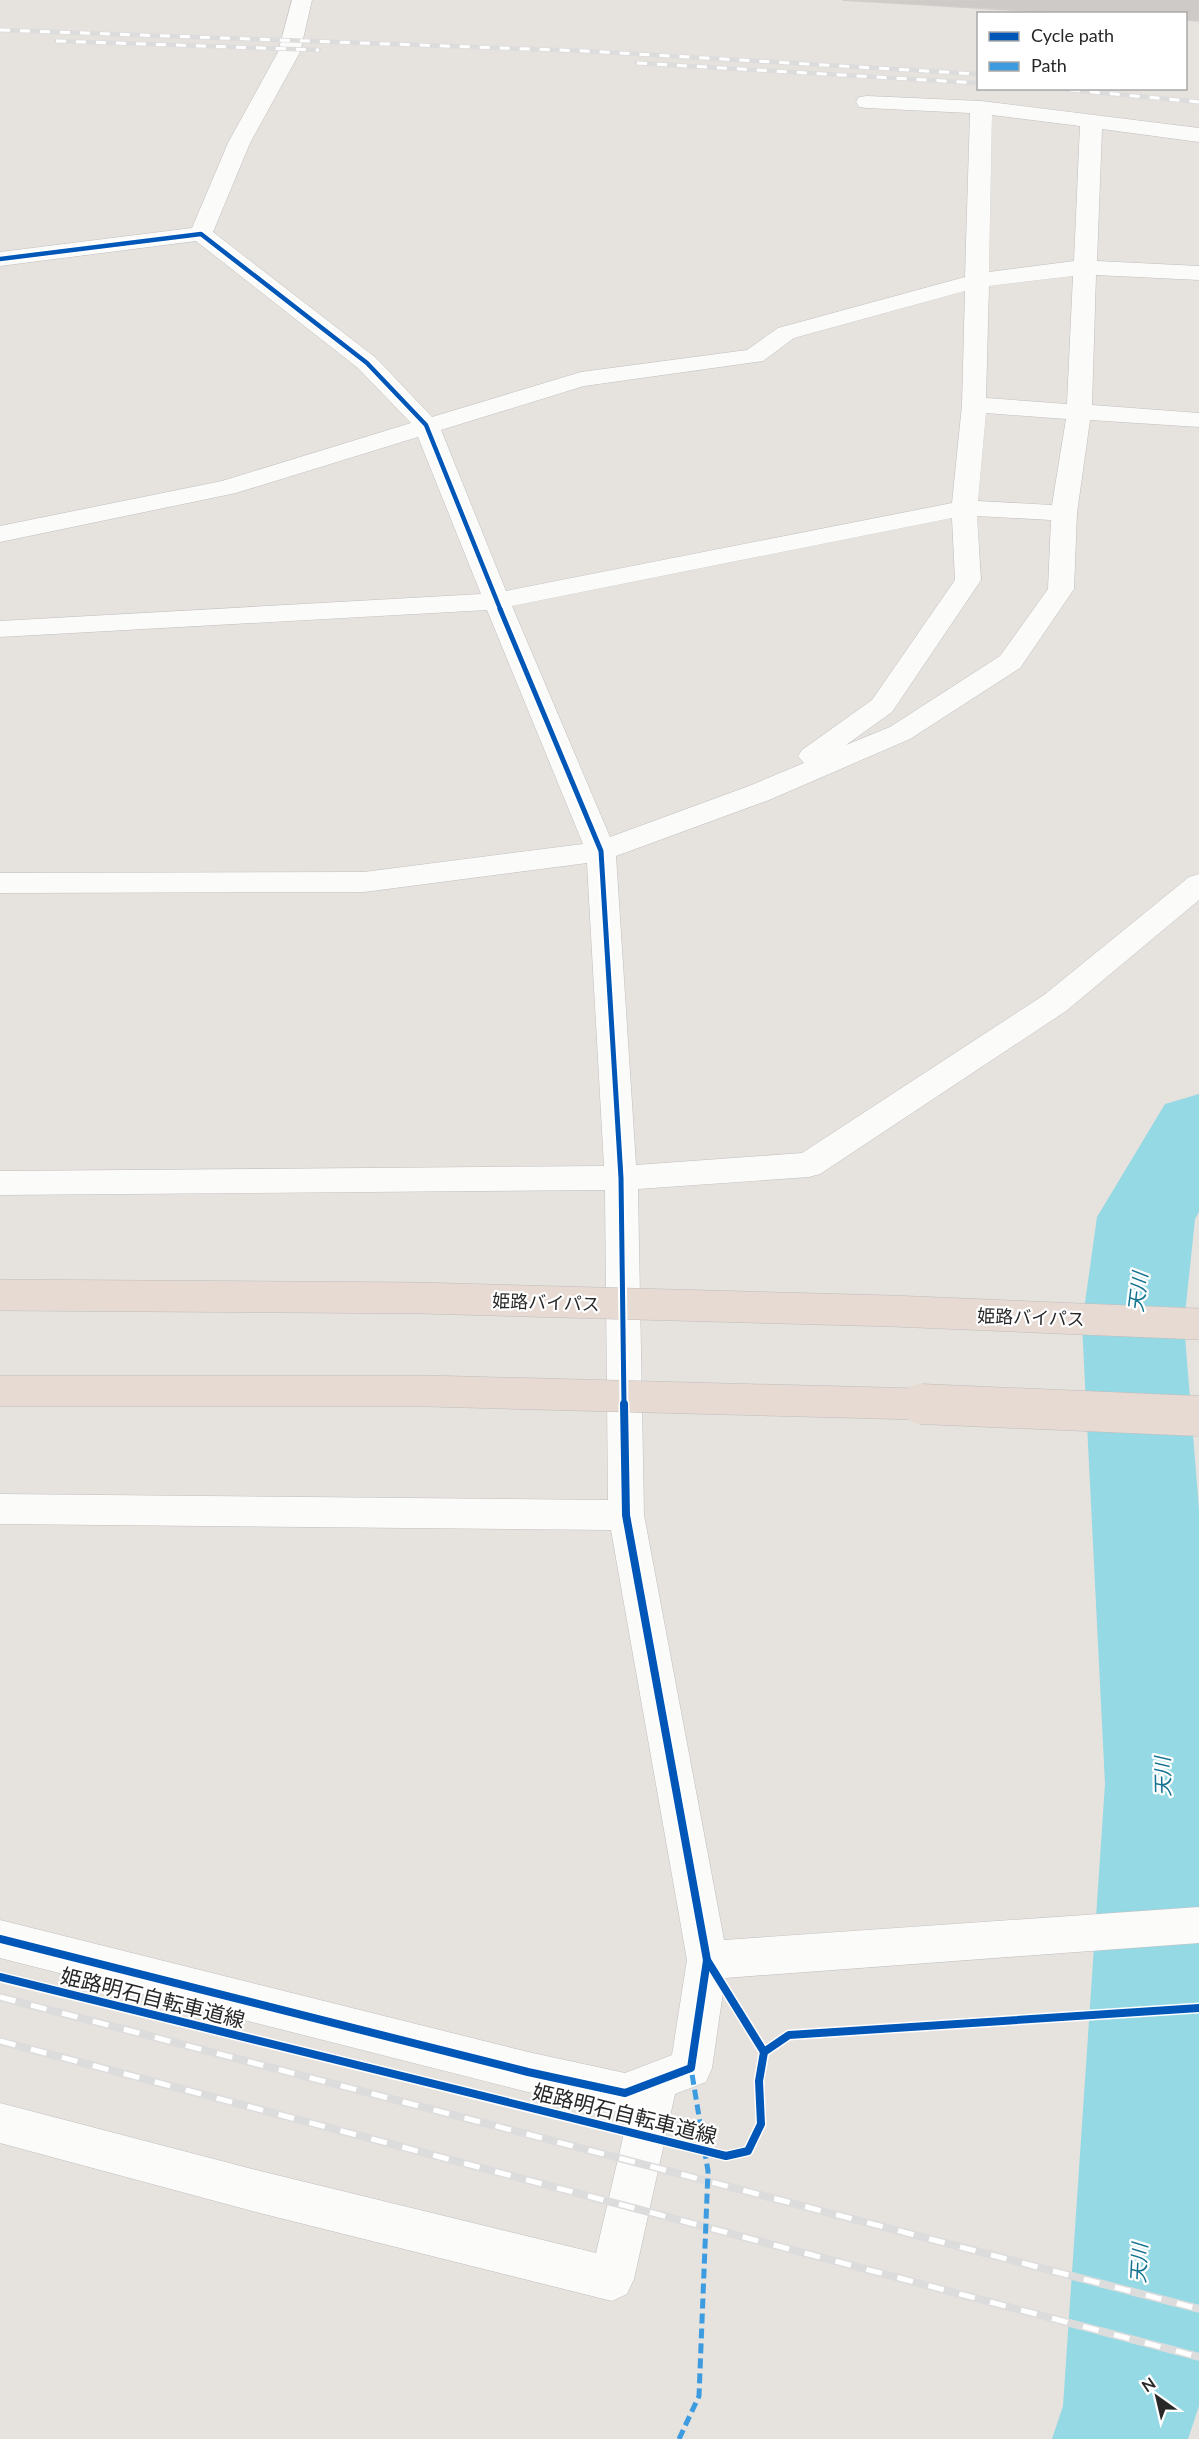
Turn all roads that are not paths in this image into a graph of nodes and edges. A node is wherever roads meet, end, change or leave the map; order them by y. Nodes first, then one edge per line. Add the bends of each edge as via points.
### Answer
1 (302, 0) edge
2 (867, 102) dead end
3 (981, 107) junction
4 (1091, 123) junction
5 (1199, 135) edge
6 (201, 234) junction
7 (0, 259) edge
8 (1085, 267) junction
9 (1199, 273) edge
10 (976, 281) junction
11 (974, 405) junction
12 (1079, 412) junction
13 (1199, 420) edge
14 (426, 425) junction
15 (964, 508) junction
16 (1064, 513) junction
17 (0, 534) edge
18 (496, 601) junction
19 (0, 629) edge
20 (759, 793) junction
21 (601, 851) junction
22 (0, 883) edge
23 (1199, 884) edge
24 (621, 1178) junction
25 (0, 1183) edge
26 (0, 1295) edge
27 (1199, 1324) edge
28 (0, 1390) edge
29 (1199, 1416) edge
30 (0, 1509) edge
31 (626, 1515) junction
32 (1199, 1925) edge
33 (0, 1939) edge
34 (707, 1960) junction
35 (657, 2081) junction
36 (0, 2123) edge

1 - 6 street via 289,52 239,143
2 - 3 street
3 - 4 street
3 - 10 street
4 - 5 street
4 - 8 street
6 - 7 street
6 - 14 street via 367,363
8 - 9 street
8 - 10 street
8 - 12 street
10 - 11 street
10 - 14 street via 786,333 754,356 580,379
11 - 12 street
11 - 15 street
12 - 13 street
12 - 16 street
14 - 17 street via 227,488
14 - 18 street
15 - 16 street
15 - 18 street
15 - 20 street via 968,580 882,706
16 - 20 street via 1061,589 1010,662 900,733
18 - 19 street
18 - 21 street
20 - 21 street
21 - 22 street via 364,882
21 - 24 street
23 - 24 street via 1055,1003 809,1165
24 - 25 street
24 - 31 street
26 - 27 highway, 姫路バイパス, bridge via 420,1298
28 - 29 highway, bridge via 428,1391 885,1402
30 - 31 street
31 - 34 street
32 - 34 street
33 - 35 street via 625,2093
34 - 35 street via 691,2068
35 - 36 street via 612,2279 256,2192

